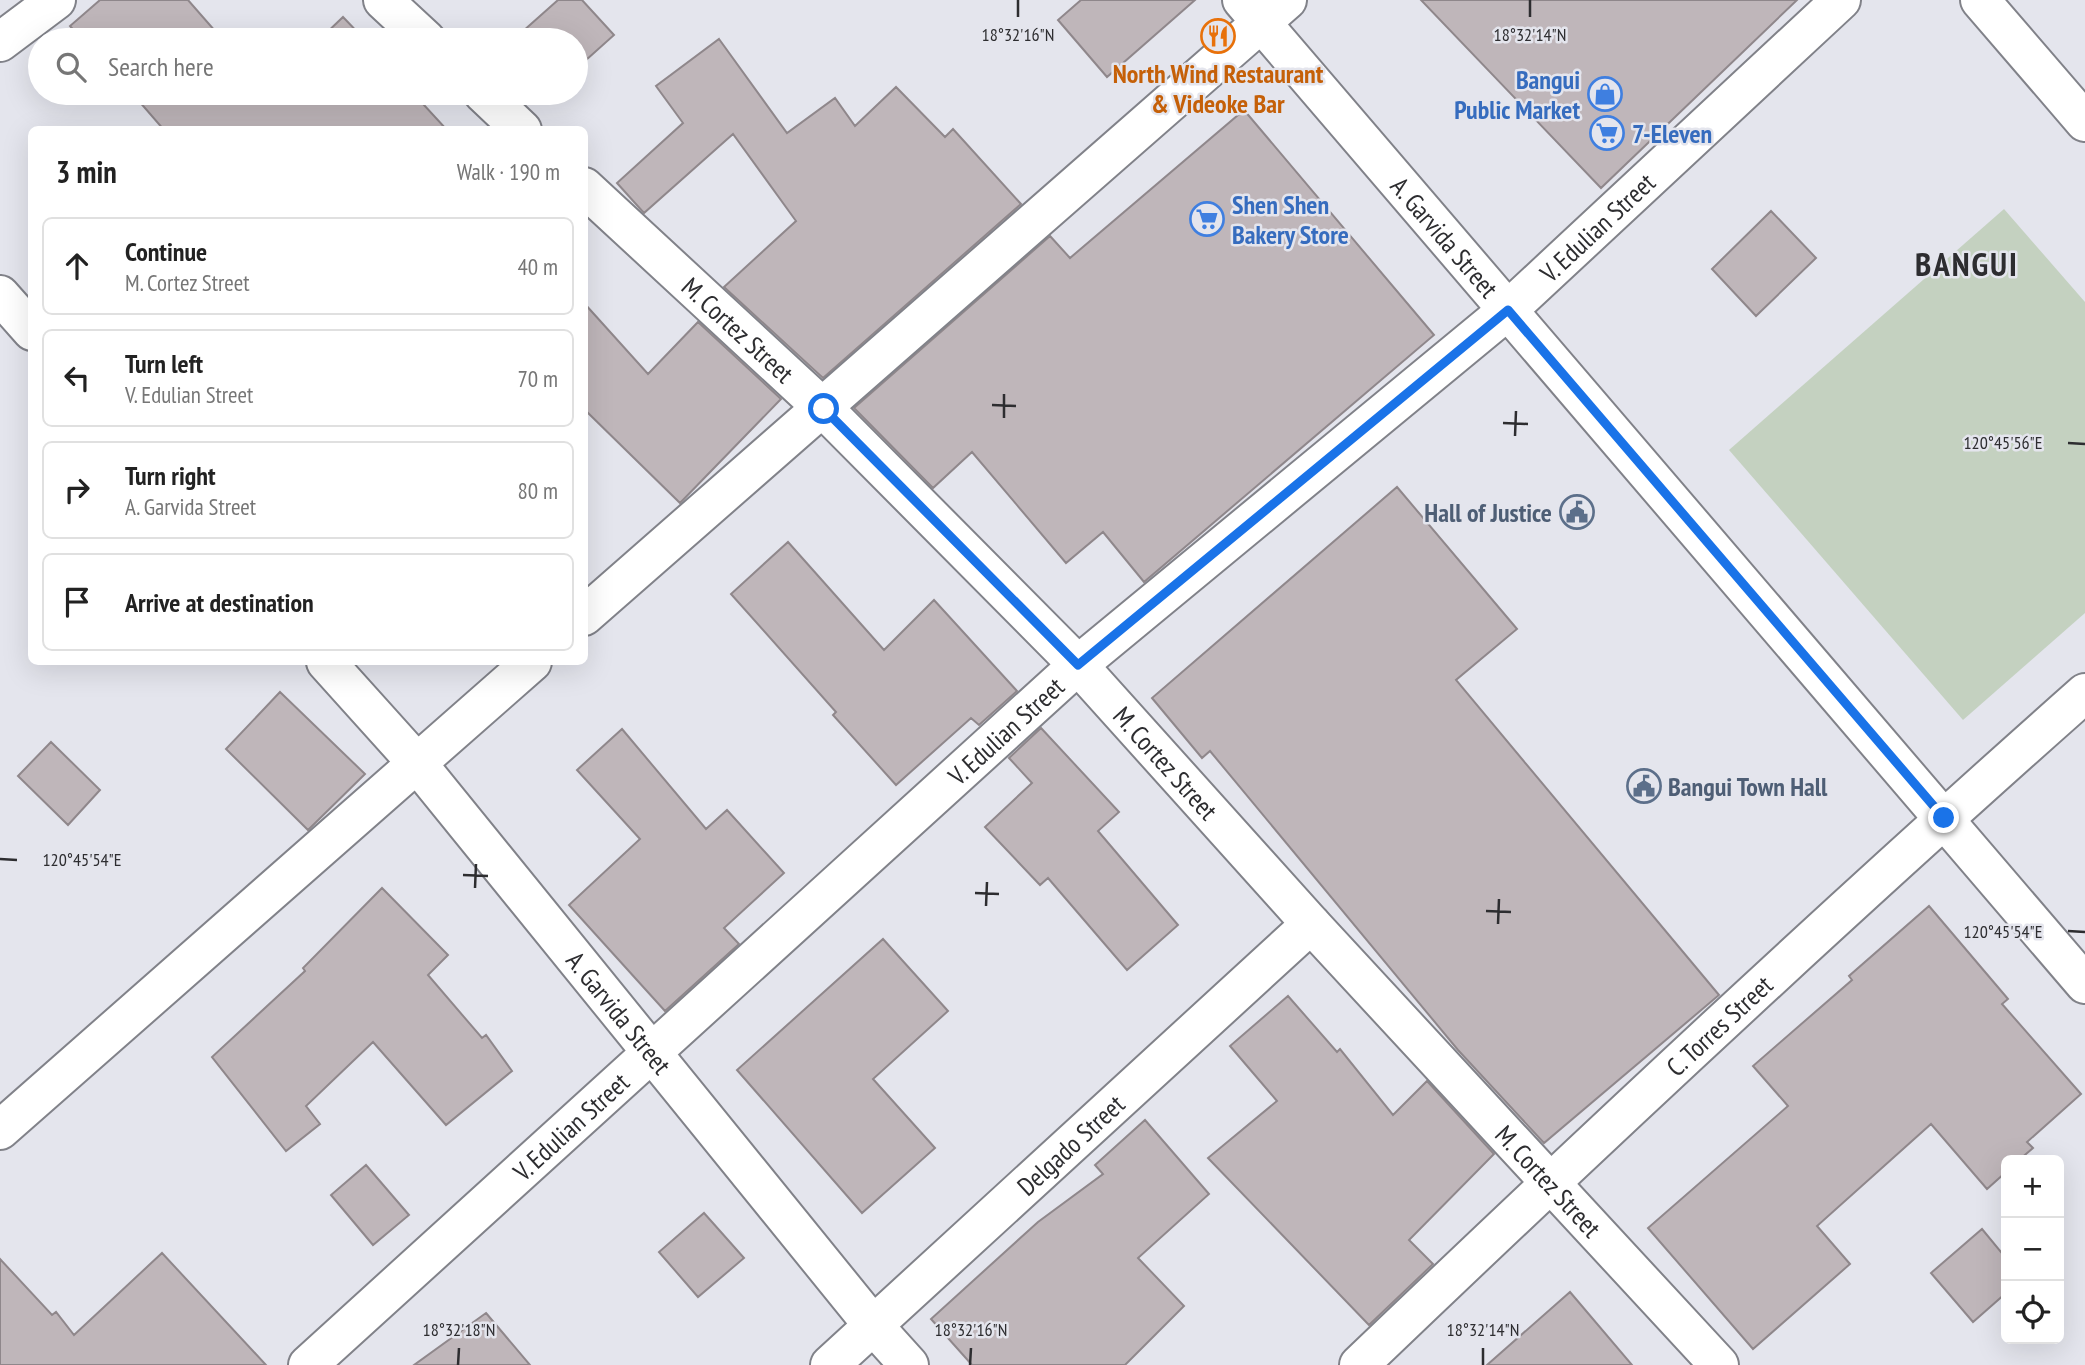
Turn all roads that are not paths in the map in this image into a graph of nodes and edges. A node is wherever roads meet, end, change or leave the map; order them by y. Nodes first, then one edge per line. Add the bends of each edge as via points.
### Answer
1 (56, 0) edge
2 (383, 0) edge
3 (1841, 0) edge
4 (1980, 0) edge
5 (1263, 8) edge
6 (413, 28) edge
7 (0, 42) edge
8 (496, 105) edge
9 (2085, 122) edge
10 (519, 126) edge
11 (588, 191) edge
12 (0, 295) edge
13 (1508, 310) junction
14 (28, 326) edge
15 (824, 409) junction
16 (588, 613) edge
17 (329, 665) edge
18 (529, 665) edge
19 (1078, 665) junction
20 (2085, 694) edge
21 (416, 762) junction
22 (1944, 818) junction
23 (1311, 924) junction
24 (2085, 984) edge
25 (651, 1054) junction
26 (0, 1130) edge
27 (1550, 1182) junction
28 (872, 1324) junction
29 (308, 1365) edge
30 (830, 1365) edge
31 (909, 1365) edge
32 (1359, 1365) edge
33 (1719, 1365) edge

1 - 7 street
2 - 6 street
3 - 13 street, V. Edulian Street
4 - 9 street
5 - 13 street, A. Garvida Street
5 - 15 street
8 - 10 street
11 - 15 street, M. Cortez Street
12 - 14 street
13 - 19 street, V. Edulian Street
13 - 22 street, A. Garvida Street
15 - 16 street
15 - 19 street, M. Cortez Street
17 - 21 street, A. Garvida Street
18 - 21 street
19 - 23 street, M. Cortez Street
19 - 25 street, V. Edulian Street
20 - 22 street, C. Torres Street
21 - 25 street, A. Garvida Street
21 - 26 street
22 - 24 street, A. Garvida Street
22 - 27 street, C. Torres Street
23 - 27 street, M. Cortez Street
23 - 28 street, Delgado Street
25 - 28 street, A. Garvida Street
25 - 29 street, V. Edulian Street
27 - 32 street, C. Torres Street
27 - 33 street, M. Cortez Street
28 - 30 street, Delgado Street
28 - 31 street, A. Garvida Street

